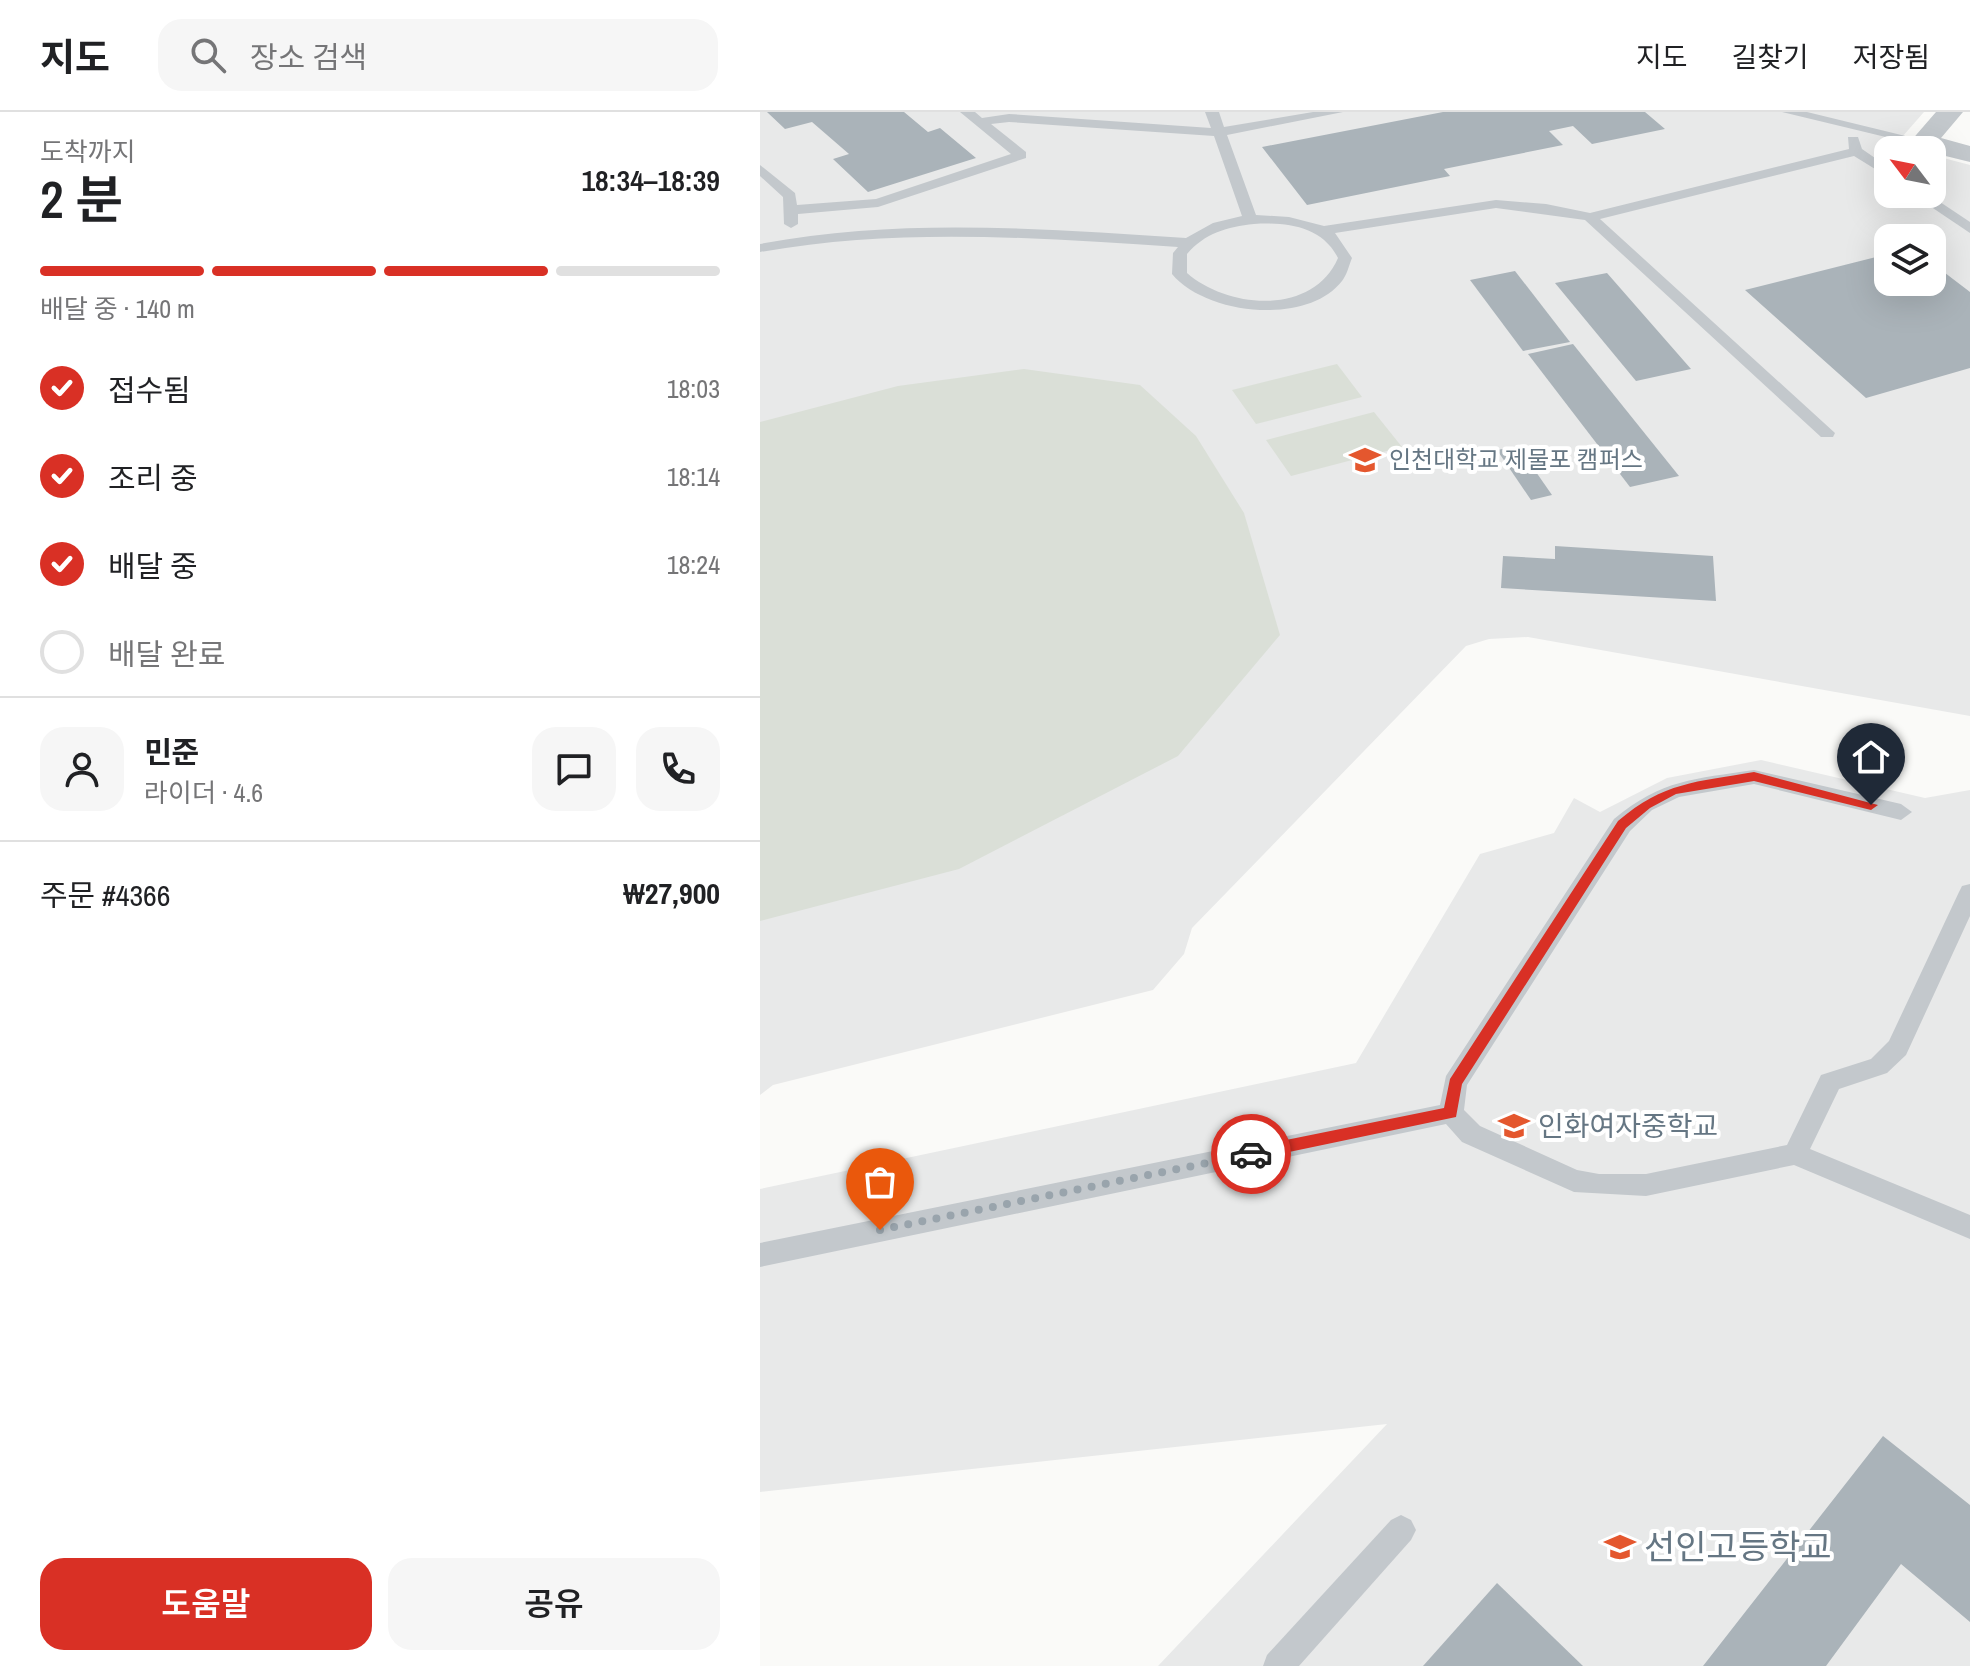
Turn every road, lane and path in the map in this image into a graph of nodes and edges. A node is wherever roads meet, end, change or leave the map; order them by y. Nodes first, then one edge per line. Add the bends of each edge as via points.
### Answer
1 (967, 112) edge
2 (1212, 112) edge
3 (1336, 112) edge
4 (1789, 112) edge
5 (1950, 112) edge
6 (980, 122) junction
7 (1850, 127) junction
8 (1218, 132) junction
9 (1894, 136) edge
10 (1928, 136) edge
11 (1946, 148) edge
12 (1856, 151) junction
13 (1970, 154) edge
14 (1874, 163) edge
15 (760, 169) edge
16 (760, 192) edge
17 (790, 203) junction
18 (1939, 208) edge
19 (1590, 217) junction
20 (1250, 219) junction
21 (1970, 229) edge
22 (1323, 231) junction
23 (792, 241) junction
24 (1188, 243) junction
25 (760, 248) edge
26 (1827, 433) dead end
27 (1901, 812) dead end
28 (1970, 892) edge
29 (1451, 1113) junction
30 (1795, 1154) junction
31 (1970, 1227) edge
32 (760, 1255) edge
33 (1401, 1530) dead end
34 (1278, 1666) edge

1 - 6 lane
2 - 8 lane
3 - 8 lane
4 - 7 lane
5 - 10 street
6 - 8 lane via 1009,118
6 - 17 lane via 1021,155 878,203
7 - 9 lane
7 - 12 lane
8 - 20 lane
11 - 13 street
12 - 14 lane
12 - 19 lane
15 - 17 lane
16 - 17 lane
17 - 23 lane
18 - 21 lane
19 - 22 lane via 1496,204
19 - 26 lane
20 - 22 lane via 1282,220
20 - 24 lane via 1207,230
22 - 24 lane via 1345,258 1337,278 1312,296 1273,305 1232,303 1198,292 1179,274 1177,263
23 - 24 lane via 885,230 965,230
23 - 25 lane
27 - 29 lane via 1754,777 1674,790 1645,805 1622,825 1455,1083
28 - 30 lane via 1898,1048 1879,1066 1830,1082
29 - 30 lane via 1480,1139 1574,1181 1599,1185 1646,1185
29 - 32 lane
30 - 31 lane
33 - 34 lane

